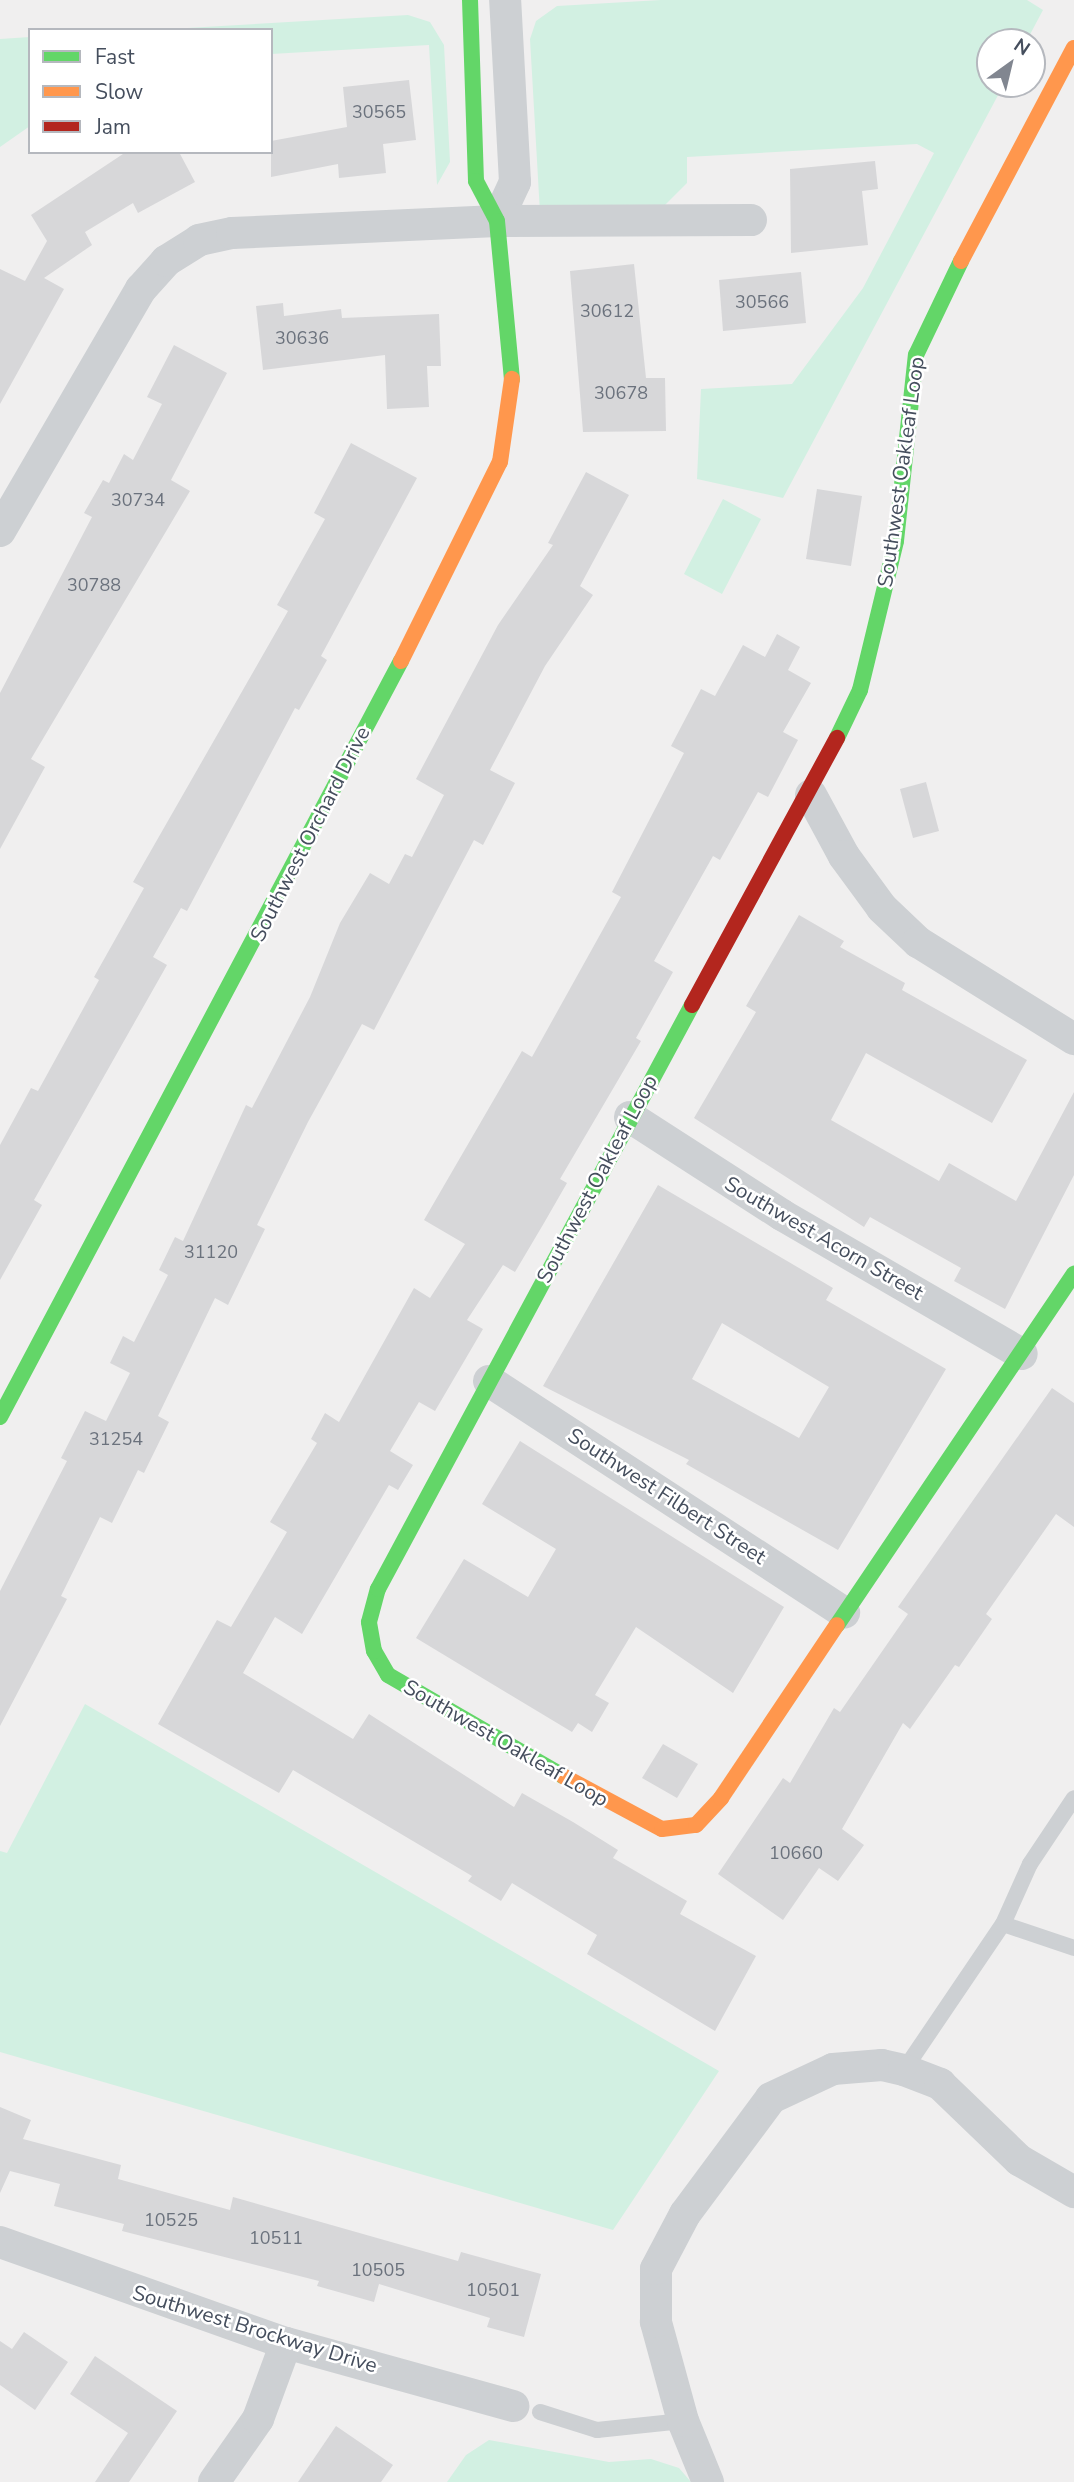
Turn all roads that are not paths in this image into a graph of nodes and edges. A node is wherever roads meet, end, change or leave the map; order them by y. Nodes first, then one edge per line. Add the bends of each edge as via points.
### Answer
1 (470, 0) edge
2 (505, 0) edge
3 (1074, 48) edge
4 (751, 220) dead end
5 (497, 221) junction
6 (0, 531) edge
7 (811, 795) junction
8 (1074, 1039) edge
9 (630, 1117) junction
10 (1074, 1273) edge
11 (1022, 1354) junction
12 (489, 1381) junction
13 (0, 1417) edge
14 (845, 1612) junction
15 (1074, 1797) edge
16 (1003, 1924) junction
17 (1074, 1948) edge
18 (904, 2070) junction
19 (1074, 2192) edge
20 (0, 2242) edge
21 (286, 2343) junction
22 (527, 2409) joint
23 (683, 2421) junction
24 (214, 2482) edge
25 (708, 2482) edge

1 - 5 street, Southwest Orchard Drive via 476,181
2 - 5 street via 515,182
3 - 7 street, Southwest Oakleaf Loop via 926,326 916,355 896,541 881,614 860,690
4 - 5 street
5 - 6 street via 232,233 199,240 166,261 141,289
5 - 13 street, Southwest Orchard Drive via 513,390 500,462 469,534
7 - 8 street via 844,856 882,908 918,942
7 - 9 street, Southwest Oakleaf Loop
9 - 11 street, Southwest Acorn Street via 782,1215
9 - 12 street, Southwest Oakleaf Loop
10 - 11 street, Southwest Oakleaf Loop
11 - 14 street, Southwest Oakleaf Loop
12 - 14 street, Southwest Filbert Street
12 - 14 street, Southwest Oakleaf Loop via 378,1589 369,1622 374,1651 388,1675 410,1691 662,1829 696,1825 721,1798
15 - 16 lane via 1030,1864
16 - 17 lane
16 - 18 lane
18 - 19 street via 940,2084 1019,2160
18 - 23 street via 857,2065 788,2087 746,2126 685,2214 656,2269 652,2296
20 - 21 street, Southwest Brockway Drive
21 - 22 street, Southwest Brockway Drive
21 - 24 street via 258,2419
22 - 23 lane via 597,2430
23 - 25 street

